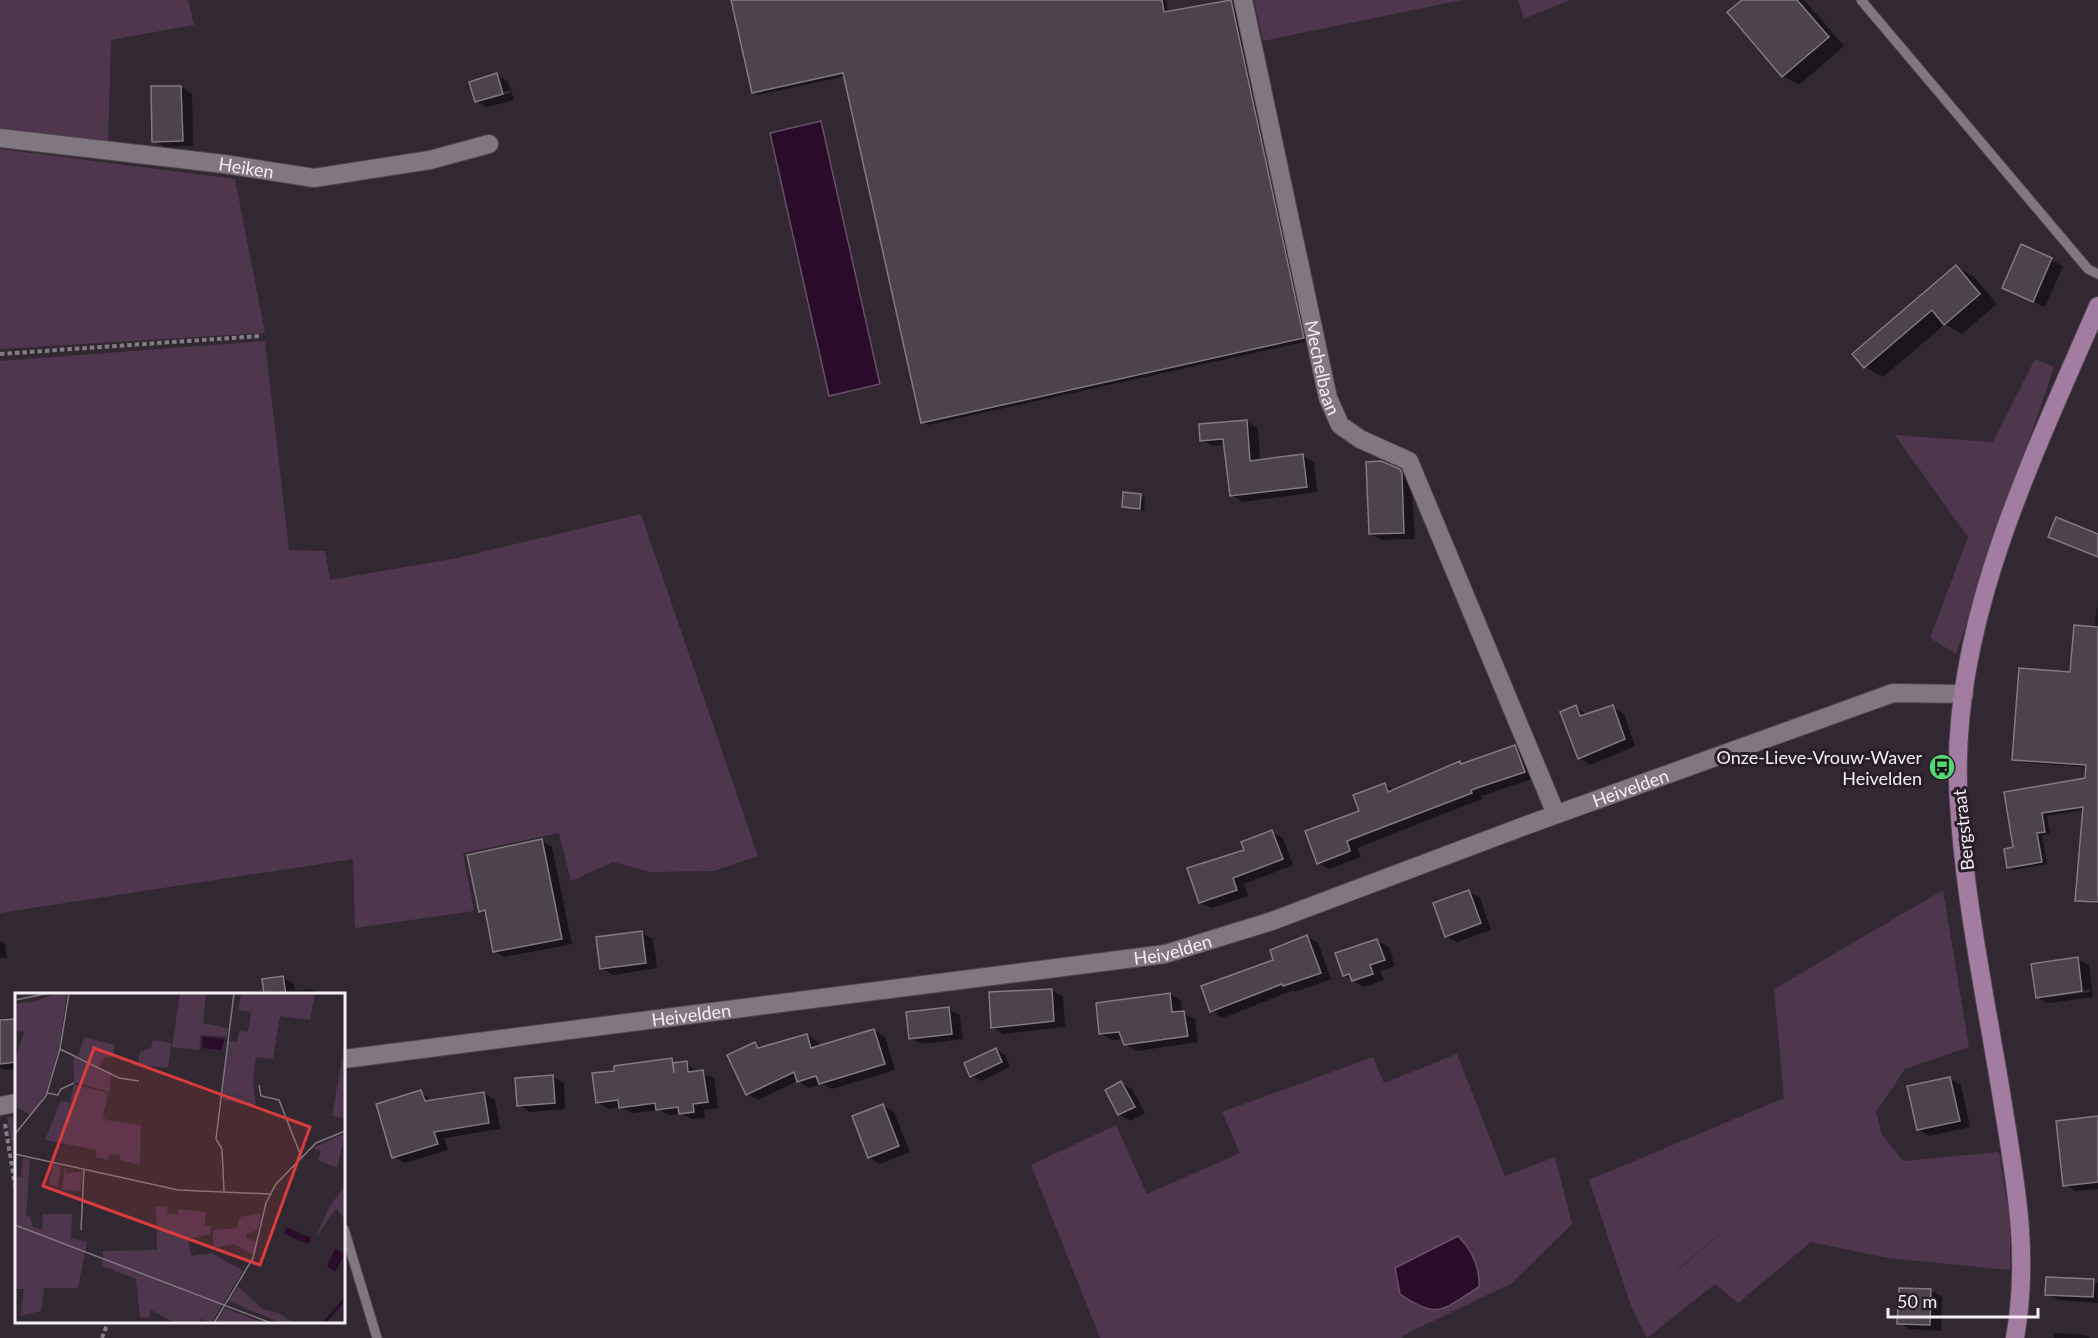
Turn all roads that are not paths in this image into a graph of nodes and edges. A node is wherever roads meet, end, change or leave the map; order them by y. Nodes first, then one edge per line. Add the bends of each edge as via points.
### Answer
1 (1243, 0) edge
2 (1861, 0) edge
3 (0, 138) edge
4 (489, 144) dead end
5 (2098, 274) edge
6 (2098, 306) edge
7 (1964, 694) junction
8 (1556, 814) junction
9 (345, 1059) edge
10 (345, 1232) edge
11 (377, 1338) edge
12 (2015, 1338) edge

1 - 8 street, Mechelbaan via 1328,398 1340,426 1409,461
2 - 5 lane via 2088,269
3 - 4 street, Heiken via 314,178 430,160
6 - 7 street, Bergstraat via 2054,406 1982,596
7 - 8 street, Heivelden via 1893,693
7 - 12 street, Bergstraat via 1958,784 1969,888 2021,1216 2022,1301
8 - 9 street, Heivelden via 1272,921 1165,954
10 - 11 lane

